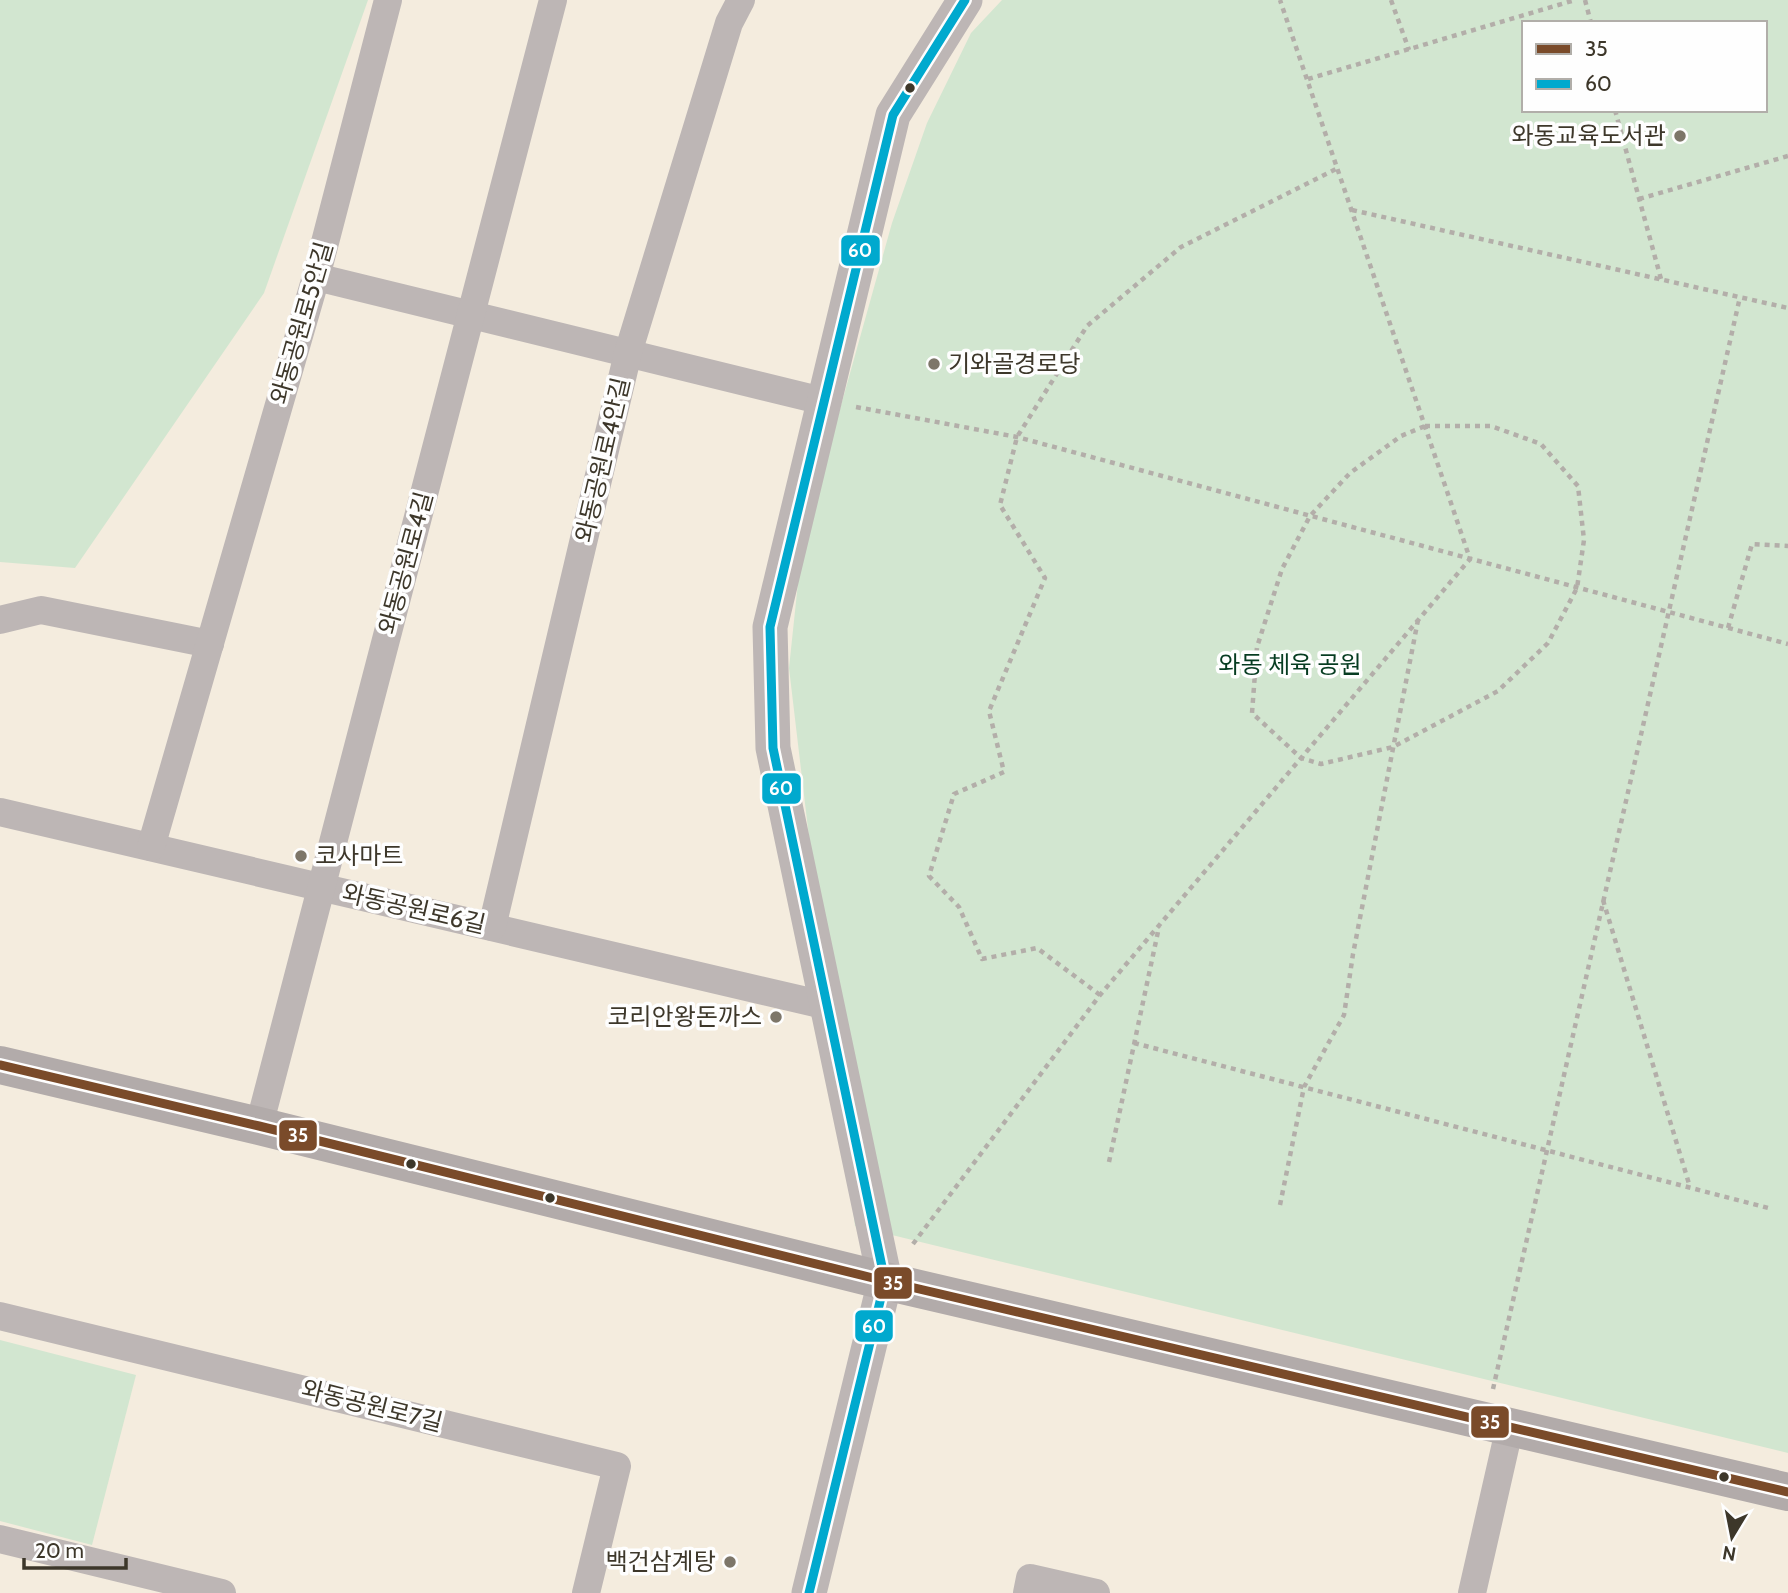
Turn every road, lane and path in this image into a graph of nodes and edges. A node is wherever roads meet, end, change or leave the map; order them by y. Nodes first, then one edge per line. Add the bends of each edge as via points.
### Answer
1 (388, 0) edge
2 (552, 0) edge
3 (741, 0) edge
4 (965, 0) edge
5 (1280, 0) edge
6 (1391, 0) edge
7 (1574, 0) edge
8 (1585, 0) edge
9 (1590, 21) edge
10 (1409, 50) junction
11 (1308, 79) junction
12 (1616, 112) edge
13 (1788, 156) edge
14 (1338, 168) junction
15 (1639, 199) junction
16 (1352, 210) junction
17 (316, 277) junction
18 (1661, 279) junction
19 (1740, 297) junction
20 (1788, 308) edge
21 (471, 315) junction
22 (628, 353) junction
23 (824, 401) junction
24 (1425, 426) junction
25 (1017, 437) junction
26 (1310, 516) junction
27 (1788, 546) edge
28 (1470, 559) junction
29 (1577, 588) junction
30 (1668, 612) junction
31 (2, 619) edge
32 (1418, 619) junction
33 (1728, 628) junction
34 (210, 644) junction
35 (1788, 644) edge
36 (1393, 747) junction
37 (1301, 758) junction
38 (0, 812) edge
39 (150, 847) junction
40 (321, 887) junction
41 (1603, 900) junction
42 (1159, 925) junction
43 (492, 928) junction
44 (1100, 995) junction
45 (828, 1006) junction
46 (1134, 1043) junction
47 (0, 1065) edge
48 (1304, 1087) junction
49 (259, 1126) junction
50 (1546, 1150) junction
51 (1109, 1162) dead end
52 (1690, 1188) junction
53 (1280, 1205) dead end
54 (1772, 1209) dead end
55 (885, 1282) junction
56 (0, 1316) edge
57 (1498, 1423) junction
58 (1788, 1492) edge
59 (0, 1539) edge
60 (222, 1593) edge
61 (586, 1593) edge
62 (809, 1593) edge
63 (1027, 1593) edge
64 (1096, 1593) edge
65 (1472, 1593) edge

1 - 17 street, 와동공원로5안길
2 - 21 street, 와동공원로4길
3 - 22 street, 와동공원로4안길 via 729,23
4 - 23 street via 893,115
5 - 11 path
6 - 10 path
7 - 10 path
8 - 9 path
10 - 11 path
11 - 14 path
12 - 15 path
13 - 15 path
14 - 16 path
14 - 25 path via 1181,247 1087,326
15 - 18 path
16 - 18 path
16 - 24 path
17 - 21 street
17 - 34 street, 와동공원로5안길
18 - 19 path
19 - 20 path
19 - 30 path
21 - 22 street
21 - 40 street, 와동공원로4길
22 - 23 street
22 - 43 street, 와동공원로4안길
23 - 25 path
23 - 45 street via 770,627 773,748
24 - 26 path via 1401,436 1350,473
24 - 28 path
24 - 29 path via 1491,426 1541,444 1578,486 1584,540
25 - 26 path
25 - 44 path via 1000,505 1045,578 989,712 1004,772 954,794 929,876 959,907 982,959 1037,948
26 - 28 path
26 - 37 path via 1282,569 1257,647 1252,713
27 - 33 path via 1752,544
28 - 29 path
28 - 32 path
29 - 30 path
29 - 36 path via 1548,643 1498,691
30 - 33 path
30 - 41 path
31 - 34 street via 41,610
32 - 36 path
32 - 37 path
33 - 35 path
34 - 39 street, 와동공원로5안길
36 - 37 path via 1321,764
36 - 48 path via 1344,1014
37 - 42 path
38 - 39 street, 와동공원로6길
39 - 40 street, 와동공원로6길
40 - 43 street, 와동공원로6길
40 - 49 street, 와동공원로4길
41 - 50 path
41 - 52 path
42 - 44 path
42 - 46 path
43 - 45 street, 와동공원로6길
44 - 55 path
45 - 55 street
46 - 48 path
46 - 51 path
47 - 49 main road
48 - 50 path
48 - 53 path
49 - 55 main road
50 - 52 path
50 - 57 path
52 - 54 path
55 - 57 main road
55 - 62 street
56 - 61 street, 와동공원로7길 via 617,1466
57 - 58 main road
57 - 65 street
59 - 60 street
63 - 64 street via 1030,1578

